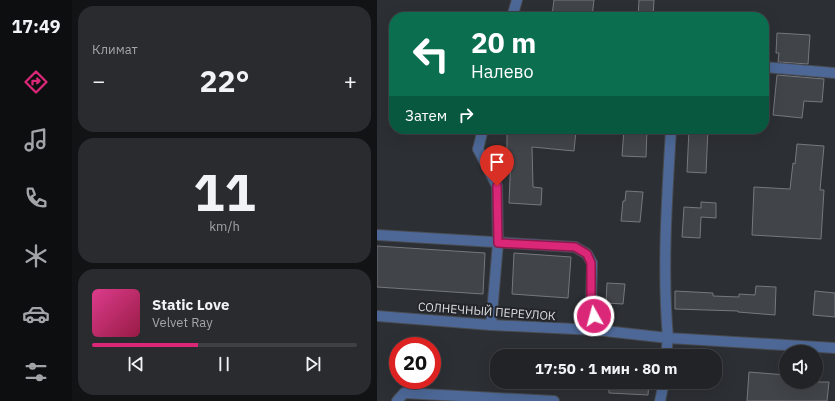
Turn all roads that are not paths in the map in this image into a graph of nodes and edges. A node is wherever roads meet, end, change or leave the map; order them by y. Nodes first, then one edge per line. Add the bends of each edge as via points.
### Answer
1 (517, 0) edge
2 (513, 12) edge
3 (769, 67) edge
4 (835, 73) edge
5 (482, 134) edge
6 (671, 134) edge
7 (377, 235) edge
8 (498, 243) junction
9 (377, 316) edge
10 (491, 325) junction
11 (596, 330) junction
12 (668, 338) junction
13 (835, 348) edge
14 (667, 349) edge
15 (663, 389) edge
16 (397, 401) edge
17 (554, 401) edge
18 (660, 401) edge

1 - 2 street
3 - 4 street
5 - 8 street via 478,149 497,186
6 - 12 street via 665,232
7 - 8 street
8 - 10 street
8 - 11 street via 575,247 587,254 591,263 591,302
9 - 10 street, СОЛНЕЧНЫЙ ПЕРЕУЛОК
10 - 11 street, СОЛНЕЧНЫЙ ПЕРЕУЛОК
11 - 12 street, СОЛНЕЧНЫЙ ПЕРЕУЛОК
12 - 13 street, СОЛНЕЧНЫЙ ПЕРЕУЛОК
12 - 14 street
15 - 18 street
16 - 17 street via 404,393

